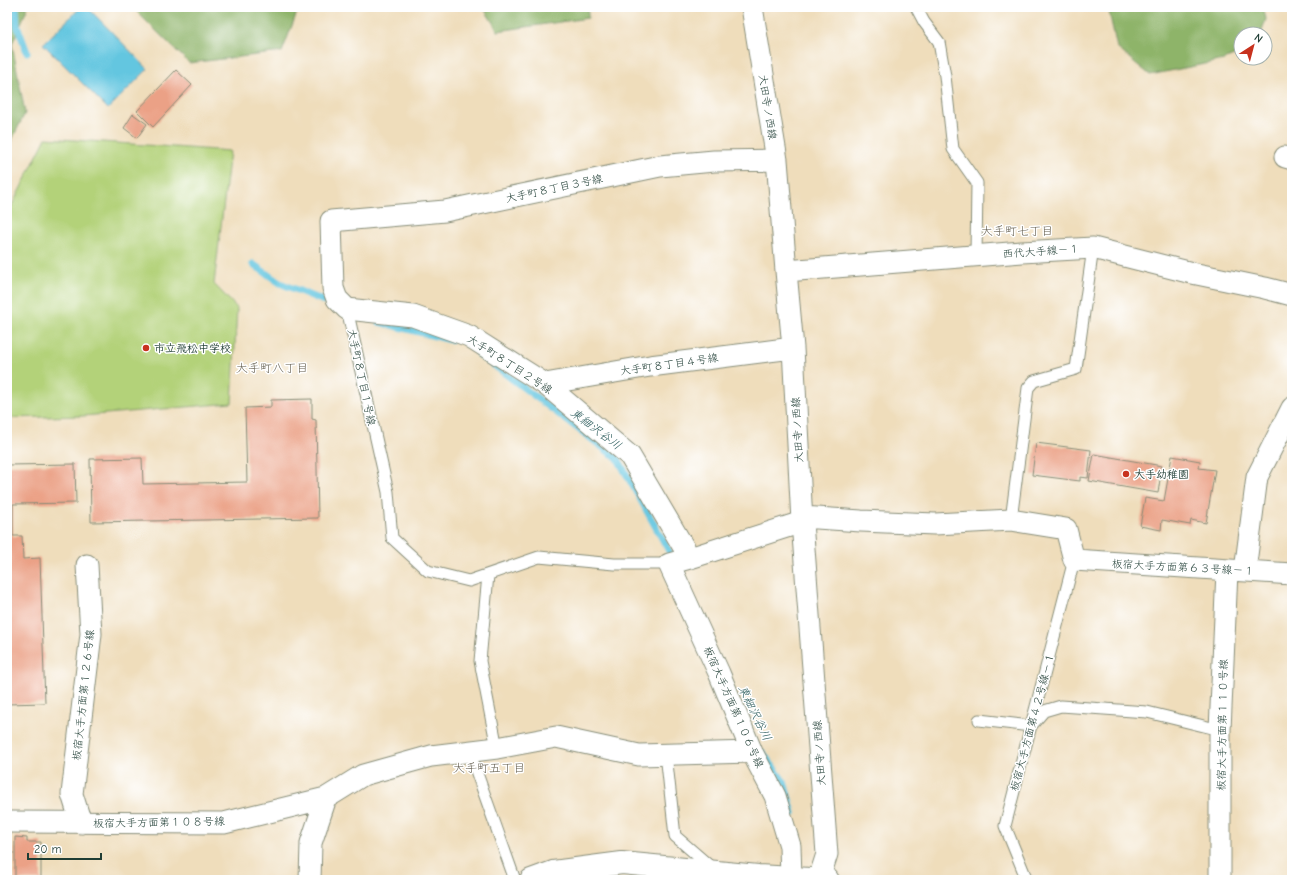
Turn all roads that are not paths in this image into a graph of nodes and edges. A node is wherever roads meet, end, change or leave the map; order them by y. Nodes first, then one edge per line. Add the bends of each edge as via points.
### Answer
1 (752, 7) edge
2 (916, 7) edge
3 (777, 160) junction
4 (331, 221) joint
5 (1093, 248) junction
6 (976, 256) junction
7 (786, 271) junction
8 (1292, 295) edge
9 (347, 309) junction
10 (794, 348) junction
11 (545, 384) junction
12 (1292, 408) edge
13 (802, 519) junction
14 (1011, 520) junction
15 (1074, 560) junction
16 (679, 561) junction
17 (87, 565) dead end
18 (1236, 571) junction
19 (1292, 574) edge
20 (488, 575) junction
21 (979, 720) dead end
22 (1032, 726) junction
23 (1220, 730) junction
24 (498, 748) junction
25 (469, 751) junction
26 (752, 752) junction
27 (666, 754) junction
28 (326, 798) junction
29 (7, 822) edge
30 (82, 823) junction
31 (581, 874) edge
32 (717, 876) edge
33 (791, 878) junction
34 (310, 880) edge
35 (515, 880) edge
36 (531, 880) edge
37 (823, 880) edge
38 (1027, 880) edge
39 (1220, 880) edge

1 - 3 street, 大田寺ノ西線
2 - 6 lane via 940,42 953,149 977,184
3 - 4 street, 大手町８丁目３号線 via 714,161 660,166 445,211
3 - 7 street, 大田寺ノ西線
4 - 9 street, 大手町８丁目１号線 via 333,288 337,299
5 - 6 street, 西代大手線－１
5 - 8 street, 西代大手線－１
5 - 14 lane via 1076,369 1034,380 1028,388
6 - 7 street, 西代大手線－１
7 - 10 street, 大田寺ノ西線
9 - 11 street, 大手町８丁目２号線 via 413,316 469,336
9 - 20 lane, 大手町８丁目１号線 via 388,492 392,538 428,571 469,581
10 - 11 street, 大手町８丁目４号線 via 650,366
10 - 13 street, 大田寺ノ西線
11 - 16 street, 大手町８丁目２号線 via 630,456
12 - 18 street, 板宿大手方面第１１０号線 via 1256,477
13 - 14 street via 935,524
13 - 16 street
13 - 37 street, 大田寺ノ西線 via 827,854
14 - 15 street via 1066,529
15 - 18 street, 板宿大手方面第６３号線－１
15 - 22 lane, 板宿大手方面第４２号線－１
16 - 20 lane via 614,564 539,557
16 - 26 street, 板宿大手方面第１０６号線 via 719,673
17 - 30 street, 板宿大手方面第１２６号線 via 91,634 72,794
18 - 19 street, 板宿大手方面第６３号線－１
18 - 23 street, 板宿大手方面第１１０号線
20 - 24 lane via 480,661
21 - 22 lane
22 - 23 lane via 1044,711 1061,706 1147,712
22 - 38 lane, 板宿大手方面第４２号線－１ via 1005,826
23 - 39 street, 板宿大手方面第１１０号線
24 - 25 street, 板宿大手方面第１０８号線
24 - 27 street, 板宿大手方面第１０８号線 via 556,737 639,755
25 - 28 street, 板宿大手方面第１０８号線 via 431,756 363,775
25 - 35 lane
26 - 27 street, 板宿大手方面第１０８号線
26 - 33 street, 板宿大手方面第１０６号線 via 775,796 790,846
27 - 32 lane via 675,836
28 - 30 street, 板宿大手方面第１０８号線 via 224,823
28 - 34 street via 311,843
29 - 30 street, 板宿大手方面第１０８号線
31 - 32 main road via 622,863
31 - 36 main road via 553,872
32 - 33 main road
33 - 37 main road

